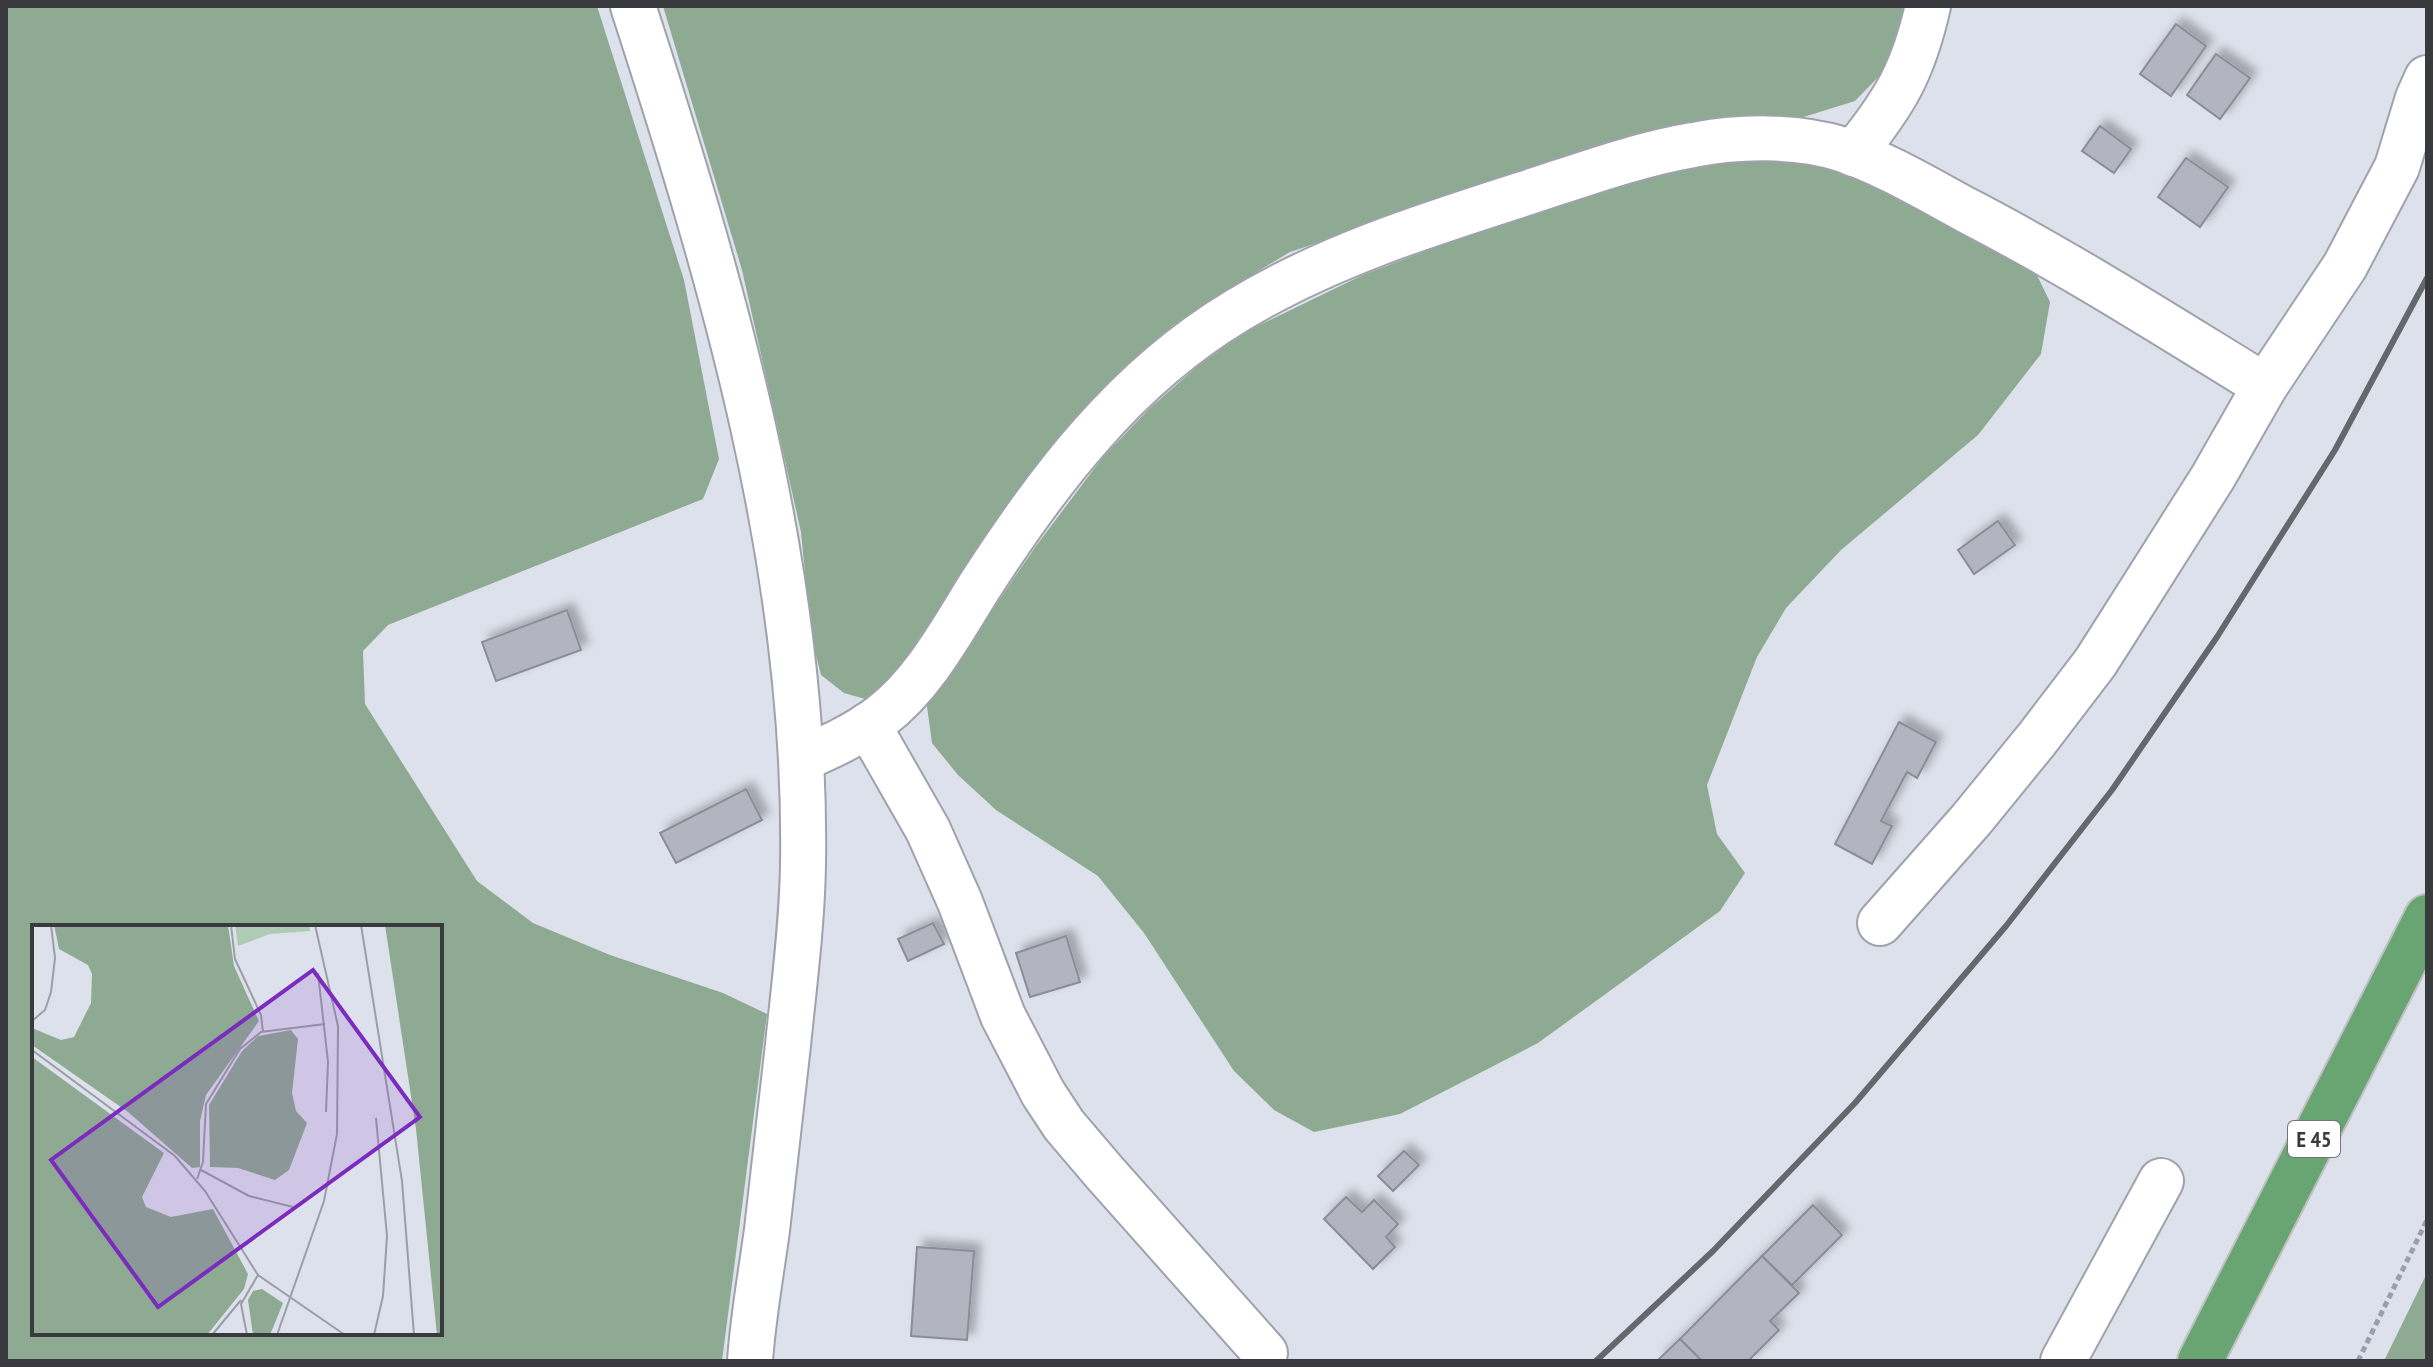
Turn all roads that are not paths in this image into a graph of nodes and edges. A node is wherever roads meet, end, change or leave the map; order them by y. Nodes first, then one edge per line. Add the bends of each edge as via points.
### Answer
1 (633, 6) edge
2 (1928, 6) edge
3 (2427, 78) edge
4 (1853, 154) junction
5 (2265, 386) junction
6 (868, 725) junction
7 (802, 759) junction
8 (2427, 917) edge
9 (1880, 923) dead end
10 (2161, 1181) dead end
11 (1265, 1353) dead end
12 (750, 1361) edge
13 (2063, 1361) edge
14 (2200, 1361) edge

1 - 7 street via 744,390 773,524
2 - 4 street via 1907,76
3 - 5 street via 2397,167 2366,227
4 - 5 street via 2046,252
4 - 6 street via 1795,140 1752,140 1639,156 1358,252 1237,310 1185,345 1091,436 1017,532 912,686
5 - 9 street via 2081,683
6 - 7 street
6 - 11 street via 928,830 1003,1016 1043,1093 1104,1172
7 - 12 street via 803,868 793,993
8 - 14 highway, E 45
10 - 13 street

